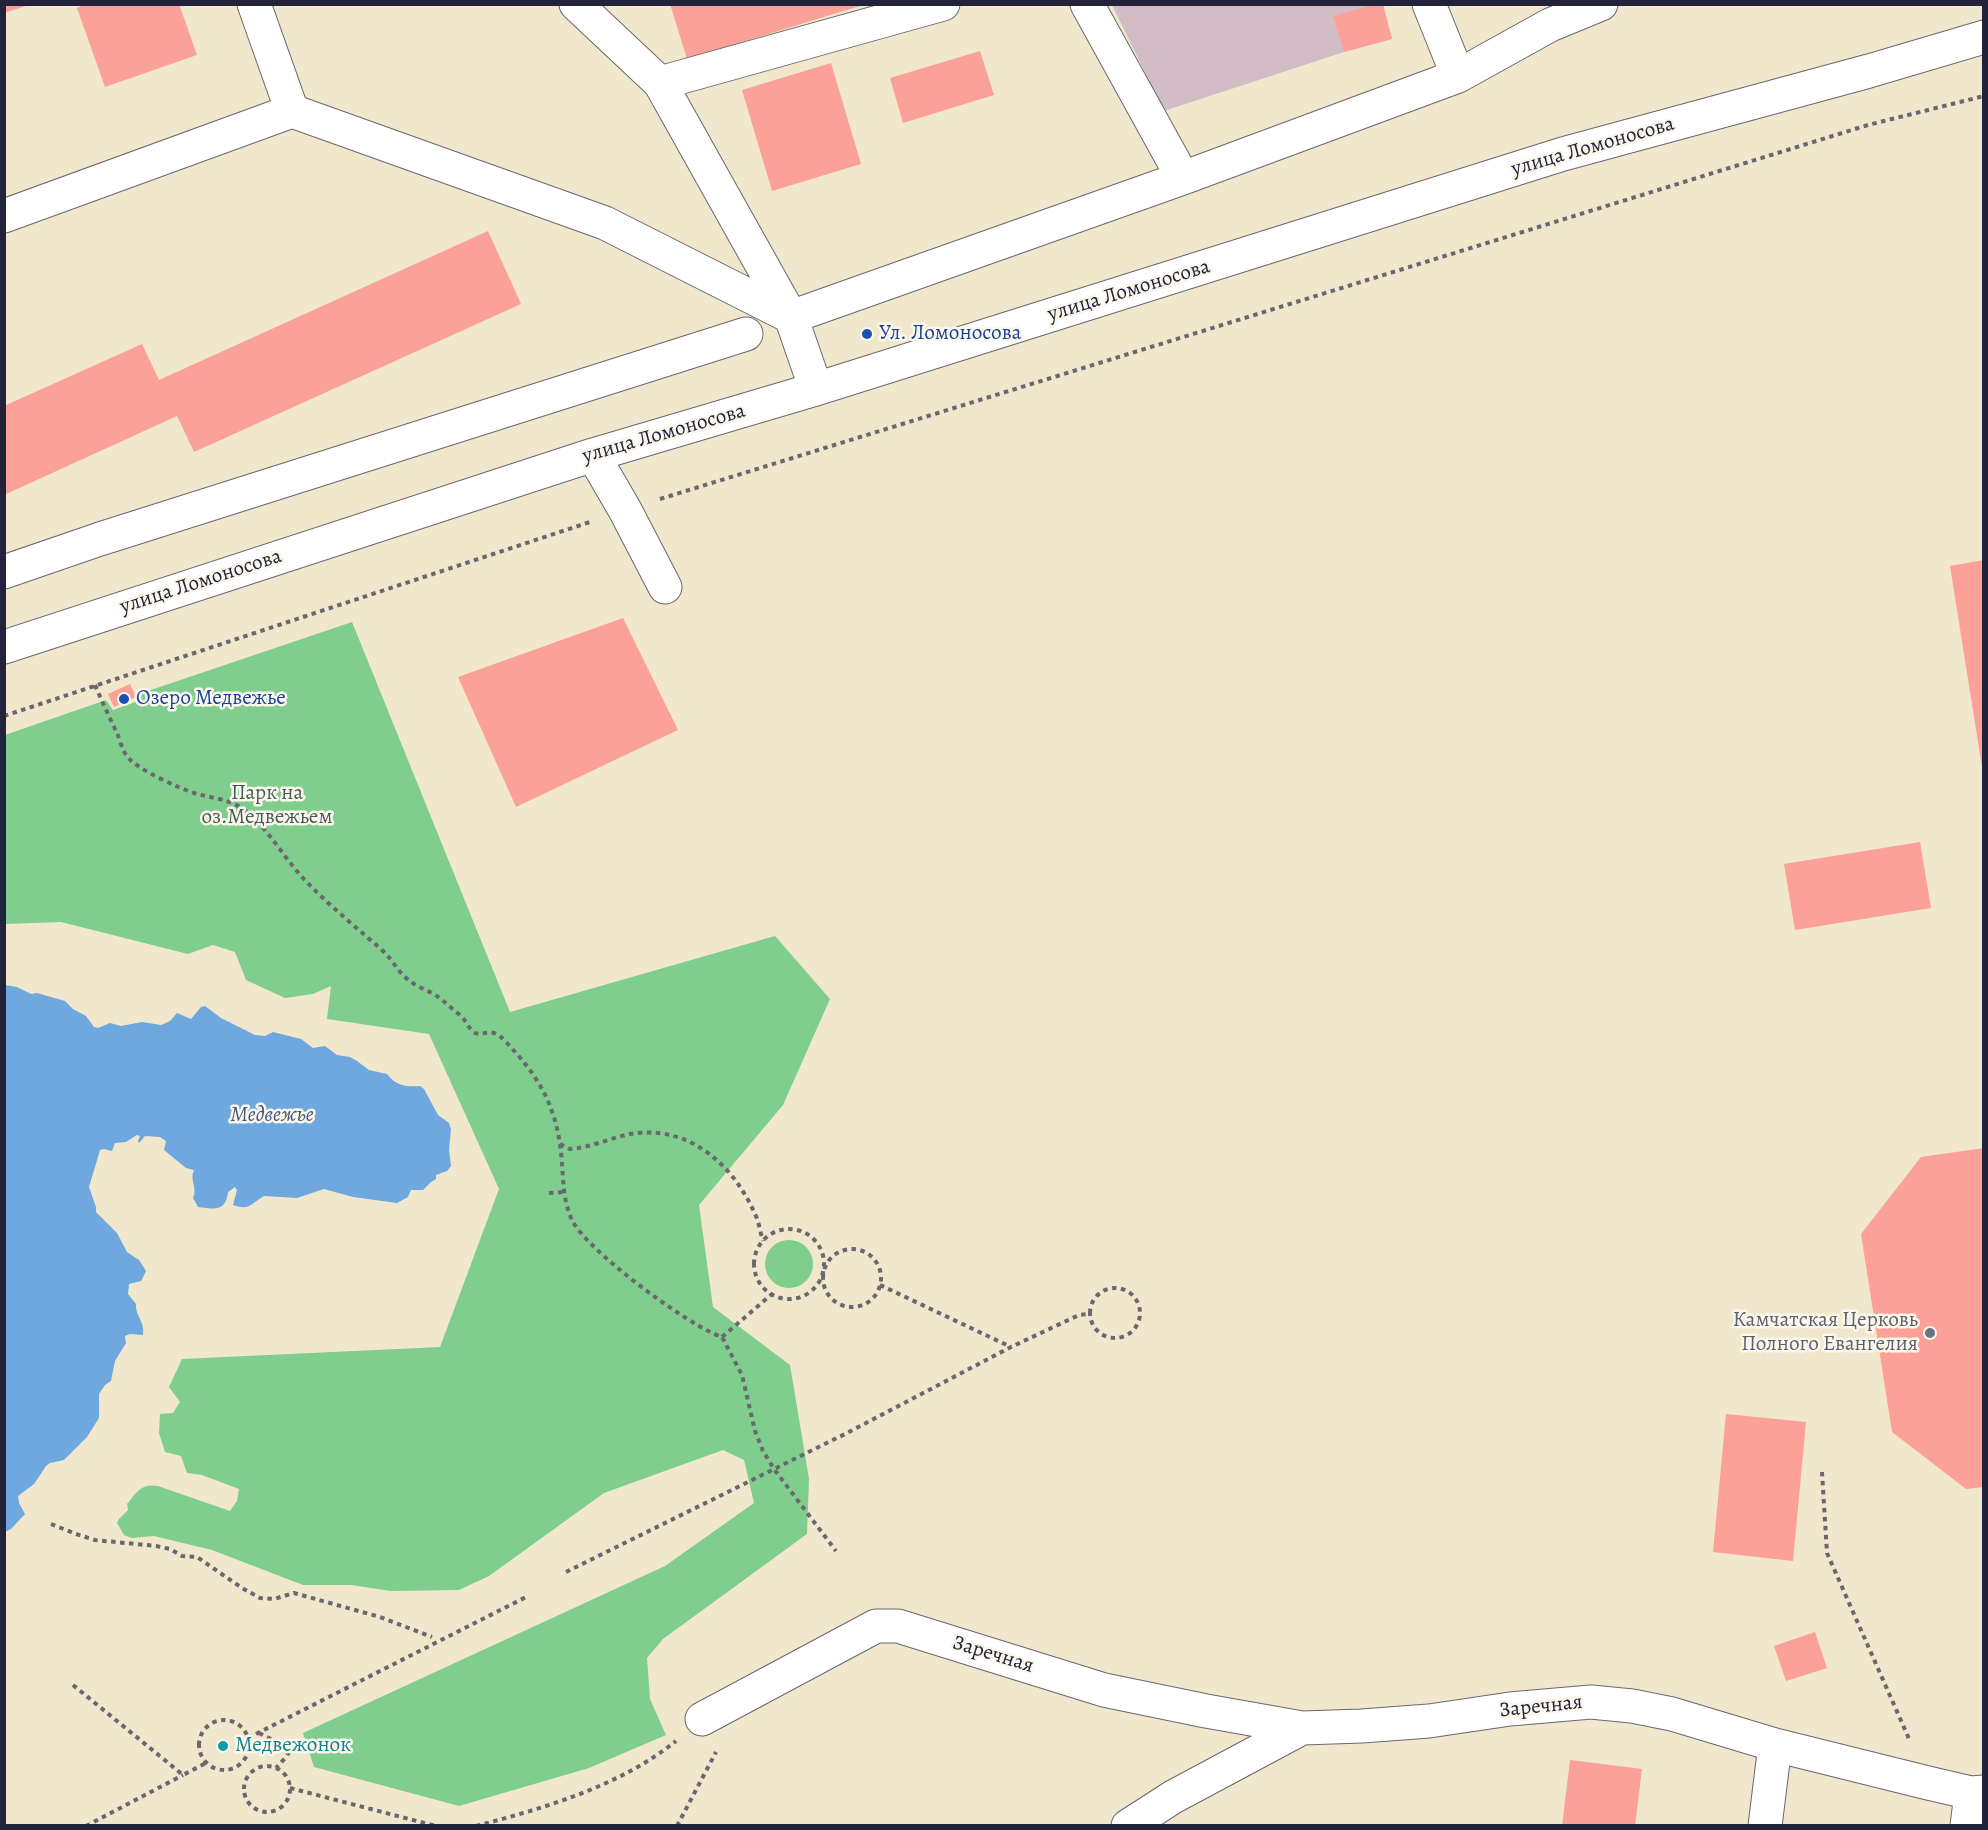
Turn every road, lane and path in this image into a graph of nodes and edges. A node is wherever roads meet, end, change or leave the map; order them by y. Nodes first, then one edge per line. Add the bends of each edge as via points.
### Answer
1 (254, 4) edge
2 (576, 4) edge
3 (943, 4) edge
4 (1087, 4) edge
5 (1429, 4) edge
6 (1601, 4) edge
7 (1983, 37) edge
8 (1458, 76) junction
9 (660, 83) junction
10 (1983, 96) edge
11 (292, 111) junction
12 (1183, 178) junction
13 (4, 216) edge
14 (791, 317) junction
15 (746, 334) dead end
16 (816, 389) junction
17 (593, 455) junction
18 (625, 510) junction
19 (4, 572) edge
20 (664, 587) dead end
21 (4, 647) edge
22 (95, 685) junction
23 (4, 716) edge
24 (560, 1144) junction
25 (564, 1192) junction
26 (549, 1193) dead end
27 (763, 1241) junction
28 (880, 1285) junction
29 (772, 1294) junction
30 (1089, 1314) junction
31 (722, 1337) junction
32 (1011, 1347) junction
33 (774, 1469) junction
34 (1822, 1472) dead end
35 (51, 1524) dead end
36 (836, 1551) dead end
37 (566, 1572) dead end
38 (528, 1596) dead end
39 (432, 1637) dead end
40 (74, 1685) dead end
41 (1302, 1728) junction
42 (711, 1731) junction
43 (258, 1732) junction
44 (248, 1738) junction
45 (1775, 1745) junction
46 (206, 1763) junction
47 (276, 1768) junction
48 (183, 1775) junction
49 (1928, 1783) junction
50 (290, 1788) junction
51 (1977, 1792) edge
52 (86, 1826) edge
53 (436, 1826) edge
54 (476, 1826) edge
55 (677, 1826) edge
56 (1128, 1826) edge
57 (1765, 1826) edge
58 (1967, 1826) edge

1 - 11 street
2 - 9 street
3 - 9 street
4 - 12 street
5 - 8 street
6 - 8 street via 1550,25
7 - 16 street, улица Ломоносова via 1563,154
8 - 12 street
9 - 14 street
10 - 18 path via 1868,125
11 - 13 street
11 - 14 street via 605,223
12 - 14 street
14 - 16 street
15 - 19 street
16 - 17 street, улица Ломоносова
17 - 18 street
17 - 21 street, улица Ломоносова
18 - 20 street
18 - 22 path
22 - 23 path
22 - 24 path via 127,756 173,785 227,799 249,813 302,878 385,953 403,975 445,1003 473,1032 489,1031 501,1036 542,1086
24 - 25 path
24 - 27 path via 570,1149 587,1147 650,1132 694,1142 734,1179 755,1215
25 - 26 path
25 - 31 path via 572,1220 590,1244 650,1293 694,1324
27 - 29 path via 754,1259 755,1270 758,1280
27 - 29 path via 778,1231 796,1230 813,1238 822,1254 823,1272 807,1294 789,1299
28 - 28 path via 879,1268 859,1250 841,1252 825,1269 825,1288 842,1305 865,1304
28 - 32 path
29 - 31 path
30 - 30 path via 1096,1330 1110,1338 1134,1330 1140,1314 1136,1299 1118,1288 1098,1295
30 - 32 path
31 - 33 path via 742,1375 755,1431
32 - 33 path
33 - 36 path
33 - 37 path
34 - 49 path via 1827,1553
35 - 39 path via 95,1540 156,1546 197,1557 260,1598 277,1599 294,1593 380,1617
38 - 43 path
40 - 48 path
41 - 42 street, Заречная via 1104,1690 886,1624 876,1626
41 - 45 street, Заречная via 1429,1721 1591,1702 1672,1714
41 - 56 street, Заречная via 1173,1797
42 - 54 path via 612,1779
42 - 55 path
43 - 44 path
43 - 47 path via 288,1748 287,1756
44 - 46 path via 248,1752 240,1764 219,1770
44 - 46 path via 238,1725 223,1720 207,1726 200,1740
45 - 49 street, Заречная
45 - 57 street
46 - 48 path
47 - 50 path via 286,1776
47 - 50 path via 263,1767 250,1774 244,1788 248,1802 260,1811 275,1811 286,1803
48 - 52 path
49 - 51 street, Заречная
50 - 53 path
51 - 58 street

